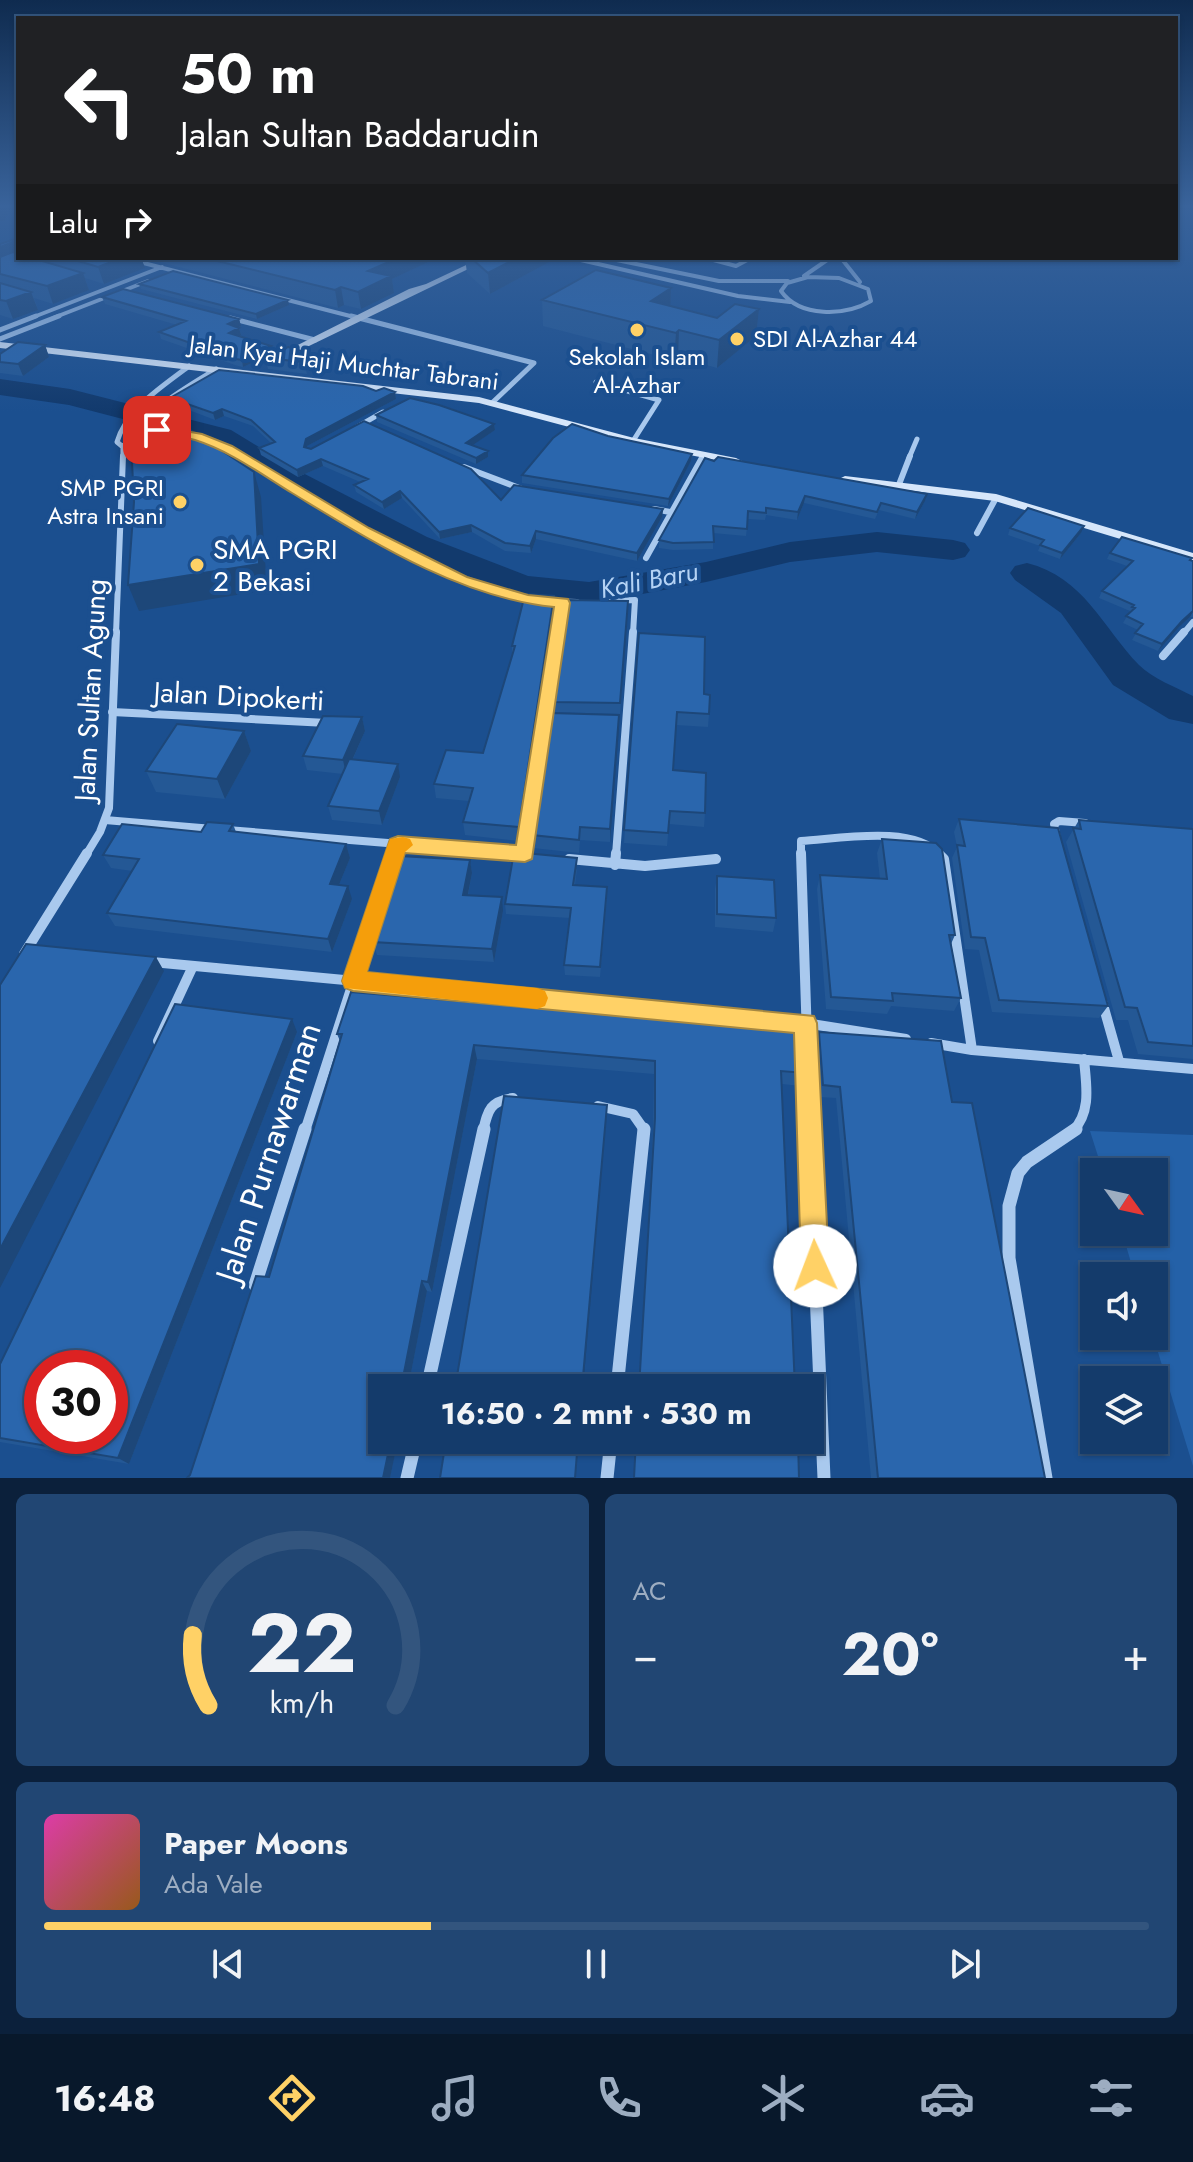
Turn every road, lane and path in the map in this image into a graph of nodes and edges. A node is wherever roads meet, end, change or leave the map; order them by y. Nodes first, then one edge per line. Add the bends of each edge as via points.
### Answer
1 (144, 274) edge
2 (165, 274) edge
3 (190, 274) edge
4 (439, 274) edge
5 (454, 274) edge
6 (642, 274) edge
7 (677, 274) edge
8 (807, 274) edge
9 (854, 274) edge
10 (800, 279) junction
11 (791, 281) junction
12 (761, 284) junction
13 (91, 285) edge
14 (863, 286) junction
15 (105, 289) junction
16 (124, 290) junction
17 (412, 291) junction
18 (139, 294) edge
19 (738, 296) junction
20 (790, 302) junction
21 (40, 305) edge
22 (54, 309) junction
23 (226, 317) edge
24 (358, 319) junction
25 (0, 330) edge
26 (315, 340) junction
27 (0, 342) edge
28 (189, 366) junction
29 (216, 369) junction
30 (246, 372) junction
31 (596, 382) dead end
32 (419, 393) junction
33 (405, 400) edge
34 (493, 402) junction
35 (392, 407) edge
36 (365, 422) junction
37 (375, 427) edge
38 (135, 428) junction
39 (351, 429) edge
40 (917, 439) dead end
41 (633, 441) junction
42 (123, 451) junction
43 (704, 455) junction
44 (749, 464) edge
45 (459, 465) edge
46 (836, 479) edge
47 (898, 487) junction
48 (531, 491) edge
49 (996, 498) junction
50 (642, 508) edge
51 (670, 512) junction
52 (977, 533) dead end
53 (1193, 557) edge
54 (646, 558) dead end
55 (606, 601) edge
56 (591, 602) edge
57 (562, 603) junction
58 (1193, 622) edge
59 (1163, 656) dead end
60 (112, 712) junction
61 (613, 721) edge
62 (626, 721) junction
63 (332, 723) edge
64 (105, 820) junction
65 (1090, 823) edge
66 (398, 844) junction
67 (1059, 846) edge
68 (525, 854) junction
69 (540, 856) edge
70 (555, 857) edge
71 (716, 859) dead end
72 (615, 865) junction
73 (27, 950) junction
74 (42, 951) edge
75 (20, 960) edge
76 (132, 960) edge
77 (193, 966) junction
78 (353, 981) junction
79 (1097, 984) edge
80 (805, 1023) junction
81 (972, 1050) junction
82 (153, 1051) edge
83 (1084, 1059) junction
84 (1119, 1061) junction
85 (1193, 1069) edge
86 (519, 1099) edge
87 (579, 1105) edge
88 (251, 1297) edge
89 (430, 1374) edge
90 (619, 1374) edge
91 (413, 1454) edge
92 (610, 1454) edge
93 (407, 1478) edge
94 (607, 1478) edge
95 (824, 1478) edge
96 (1046, 1478) edge

1 - 15 street
2 - 16 street
3 - 24 street
4 - 17 street
5 - 17 street
6 - 19 street
7 - 12 street
8 - 10 street
9 - 14 street
10 - 11 street
10 - 14 street via 828,277
11 - 12 street
11 - 20 street via 781,291
12 - 19 street via 769,291
13 - 15 street
14 - 20 street via 871,301 855,309 825,311
15 - 22 street
16 - 18 street
16 - 27 street
17 - 24 street
19 - 20 street
21 - 22 street
22 - 25 street
23 - 26 street
24 - 26 street
24 - 34 street via 534,363
26 - 30 street
27 - 28 street, Jalan Kyai Haji Muchtar Tabrani
28 - 29 street, Jalan Kyai Haji Muchtar Tabrani
28 - 42 street, Jalan Sultan Agung via 121,427 117,442
29 - 30 street, Jalan Kyai Haji Muchtar Tabrani
29 - 38 street via 158,404
30 - 32 street, Jalan Kyai Haji Muchtar Tabrani
31 - 41 street via 659,400
32 - 33 street
32 - 34 street, Jalan Kyai Haji Muchtar Tabrani
34 - 41 street, Jalan Kyai Haji Muchtar Tabrani
35 - 36 street
36 - 37 street
36 - 39 street
38 - 42 street
38 - 57 street via 185,434 228,449 364,531 462,581
40 - 47 street
41 - 43 street, Jalan Kyai Haji Muchtar Tabrani
42 - 60 street, Jalan Sultan Agung
43 - 44 street, Jalan Kyai Haji Muchtar Tabrani
43 - 51 street
45 - 48 street
46 - 47 street
47 - 49 street
49 - 52 street
49 - 53 street
50 - 51 street
51 - 54 street
55 - 62 street via 635,600
56 - 57 street
57 - 68 street via 549,719
58 - 59 street
60 - 63 street, Jalan Dipokerti
60 - 64 street, Jalan Sultan Agung via 111,798
61 - 62 street
62 - 72 street
64 - 66 street
64 - 73 street, Jalan Sultan Agung
65 - 67 street via 1054,824
66 - 68 street
66 - 78 street, Jalan Purnawarman
68 - 69 street
70 - 72 street
71 - 72 street
73 - 74 street
73 - 75 street, Jalan Sultan Agung
76 - 77 street
77 - 78 street
77 - 82 street
78 - 80 street
78 - 88 street, Jalan Purnawarman
79 - 84 street
80 - 81 street
80 - 81 street via 801,841 907,836 930,843 944,859
80 - 95 street
81 - 83 street
83 - 84 street
83 - 96 street via 1087,1103 1082,1121 1068,1136 1038,1150 1016,1174 1007,1222
84 - 85 street
86 - 89 street via 501,1098 488,1109
87 - 90 street via 629,1111 640,1119 645,1133
91 - 93 street
92 - 94 street

